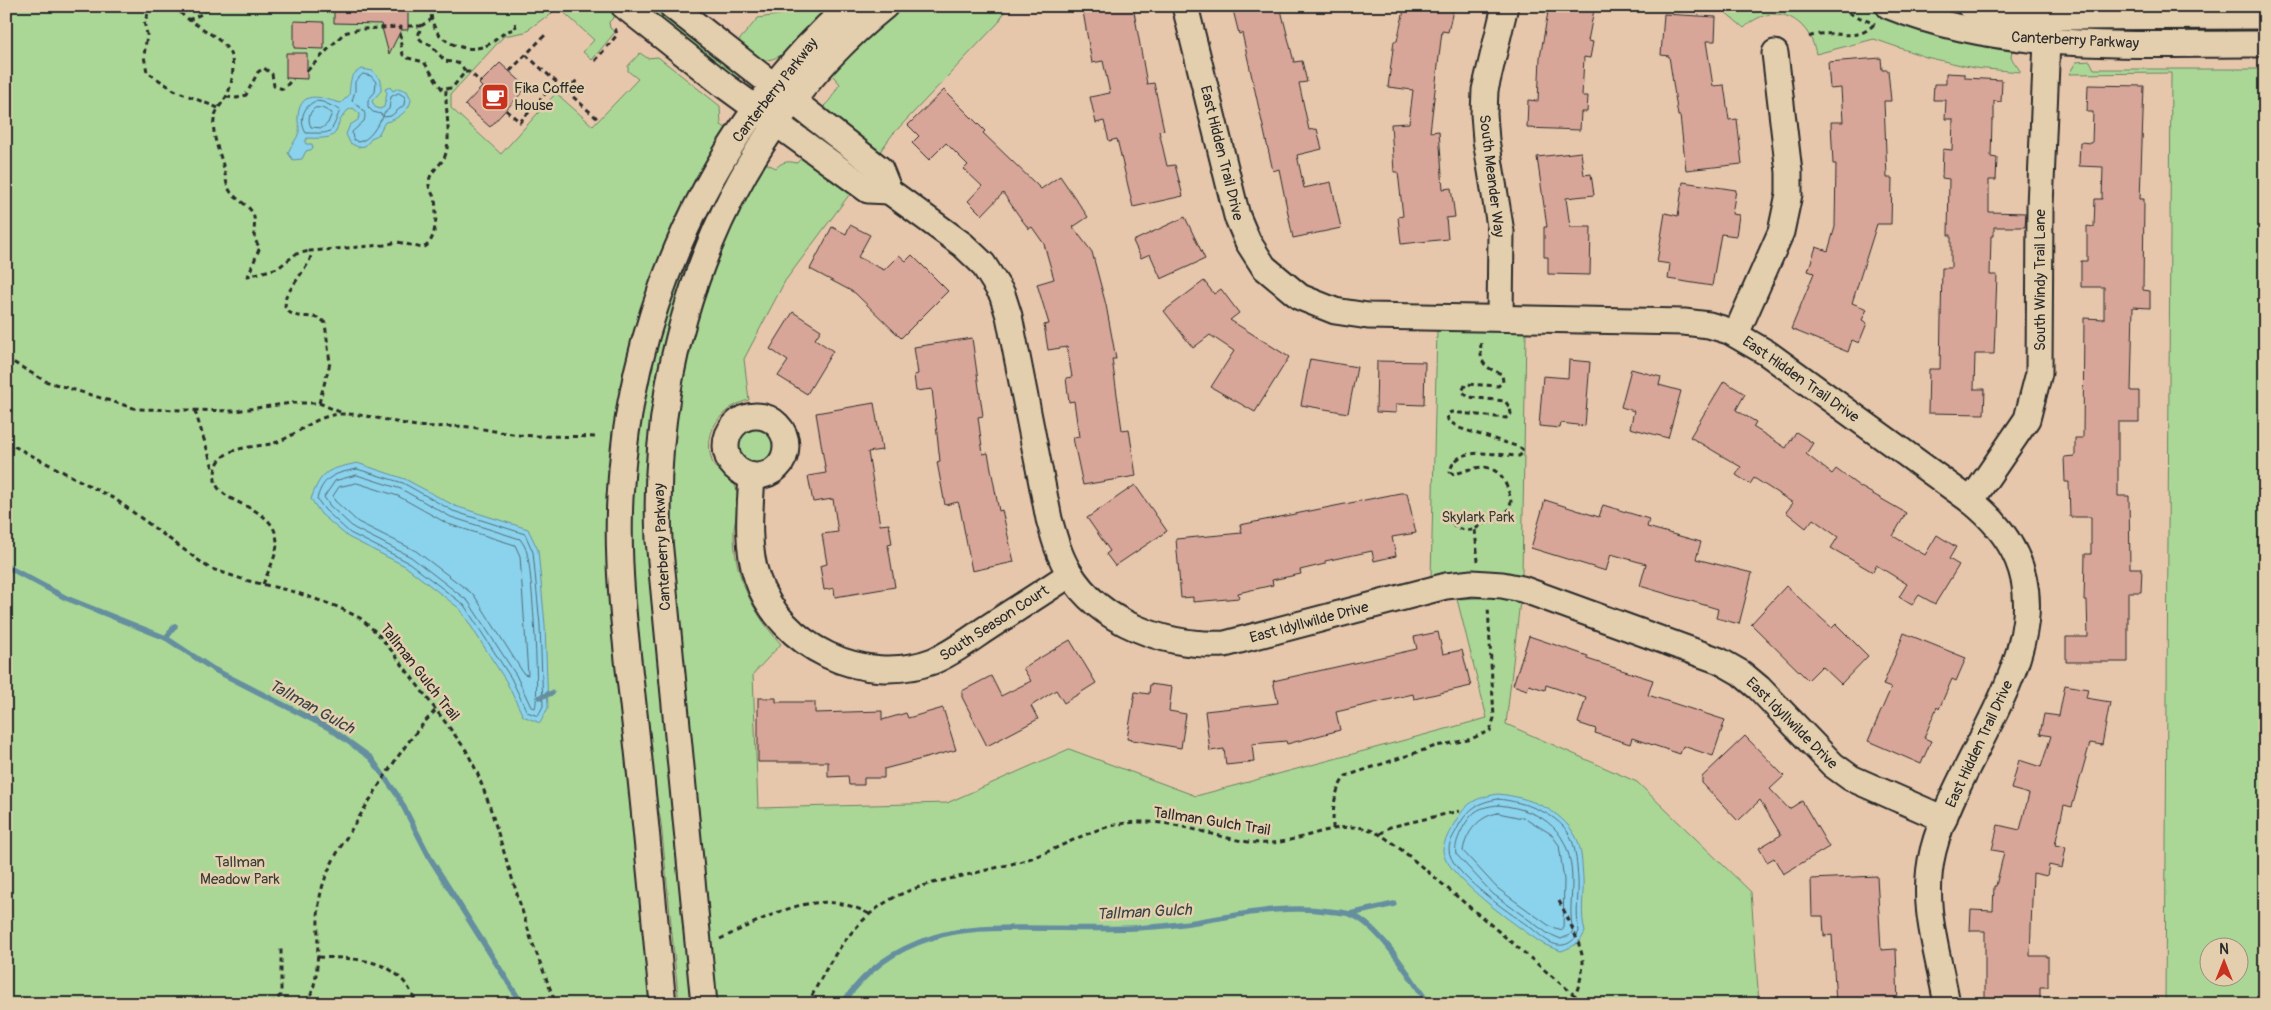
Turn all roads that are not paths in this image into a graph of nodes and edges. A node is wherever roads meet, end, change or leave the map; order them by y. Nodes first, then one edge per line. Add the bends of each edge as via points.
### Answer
1 (672, 6) edge
2 (849, 6) edge
3 (885, 6) edge
4 (1185, 6) edge
5 (1505, 6) edge
6 (1970, 6) edge
7 (1882, 15) edge
8 (619, 16) edge
9 (2265, 16) edge
10 (2047, 42) junction
11 (2265, 44) edge
12 (1775, 53) dead end
13 (775, 86) junction
14 (794, 102) junction
15 (757, 109) junction
16 (777, 123) junction
17 (889, 191) junction
18 (1500, 318) junction
19 (1736, 334) junction
20 (752, 476) dead end
21 (1971, 501) junction
22 (1070, 574) junction
23 (1944, 819) junction
24 (663, 1004) edge
25 (704, 1004) edge
26 (1947, 1004) edge

1 - 13 street, East Idyllwilde Drive
2 - 13 street, Canterberry Parkway via 822,31
3 - 14 street, Canterberry Parkway via 827,62
4 - 18 street, East Hidden Trail Drive via 1237,216 1253,249 1273,275 1312,304 1344,314
5 - 18 street, South Meander Way via 1485,90 1484,114 1501,232
6 - 9 street, Canterberry Parkway via 2053,17
7 - 10 street, Canterberry Parkway
8 - 15 street, East Idyllwilde Drive
10 - 11 street, Canterberry Parkway
10 - 21 street, South Windy Trail Lane via 2040,206 2039,373 2033,403 2023,426
12 - 19 street via 1789,172 1788,200 1777,242
13 - 14 street, East Idyllwilde Drive
13 - 15 street, Canterberry Parkway
14 - 16 street, Canterberry Parkway
14 - 17 street, East Idyllwilde Drive via 880,169
15 - 16 street, East Idyllwilde Drive
15 - 24 street, Canterberry Parkway via 704,191 668,270 640,361 623,464 619,519 622,586
16 - 17 street, East Idyllwilde Drive via 868,190
16 - 25 street, Canterberry Parkway via 740,182 702,260 675,349 660,436 659,540
17 - 22 street, East Idyllwilde Drive via 974,255 1002,294 1049,519
18 - 19 street, East Hidden Trail Drive via 1684,322 1709,325
19 - 21 street, East Hidden Trail Drive
20 - 22 street, South Season Court via 752,556 768,601 794,633 817,650 847,663 888,669 934,661
21 - 23 street, East Hidden Trail Drive via 1994,523 2016,556 2026,591 2027,620 2018,660
22 - 23 street, East Idyllwilde Drive via 1097,604 1122,621 1166,640 1194,644 1235,642 1446,586 1472,583 1522,589 1726,664 1759,688 1833,765 1857,780
23 - 26 street, East Hidden Trail Drive via 1933,851 1927,899

